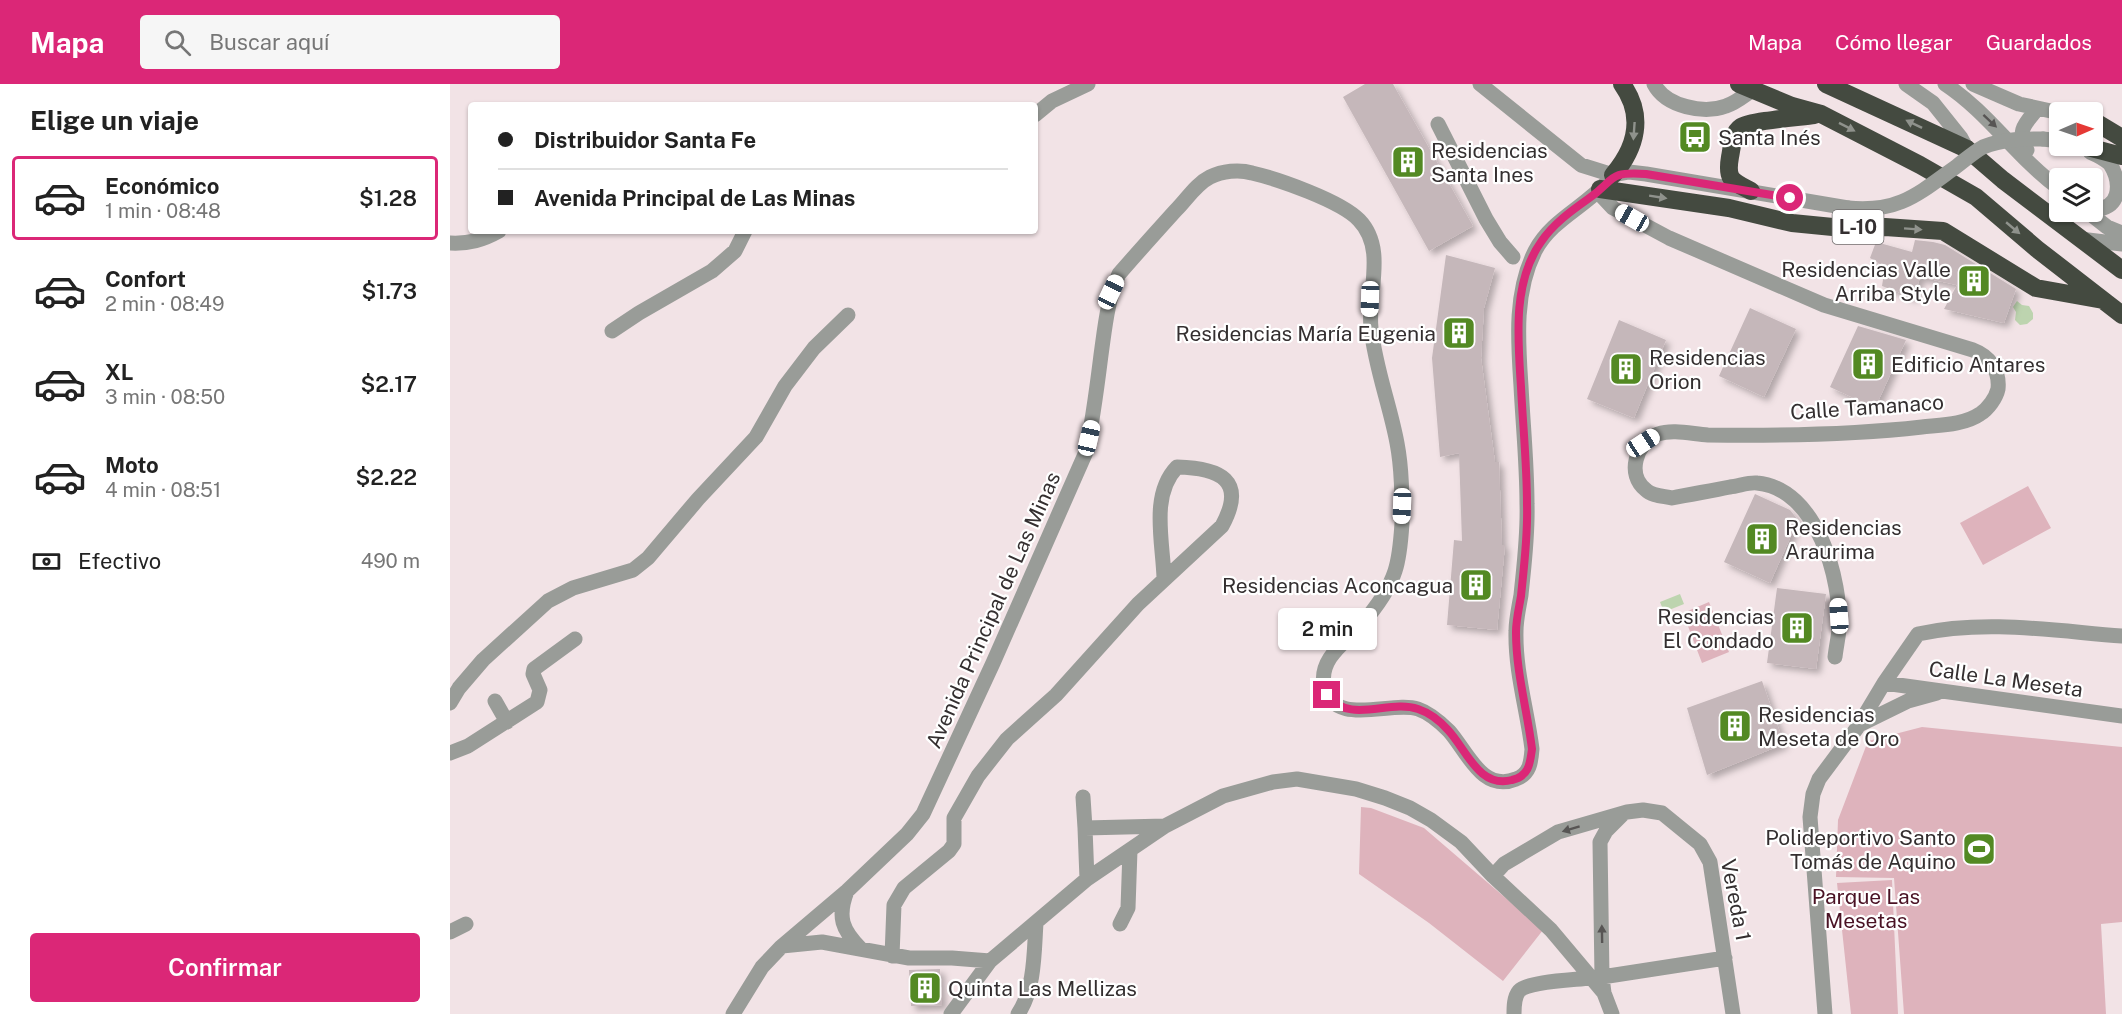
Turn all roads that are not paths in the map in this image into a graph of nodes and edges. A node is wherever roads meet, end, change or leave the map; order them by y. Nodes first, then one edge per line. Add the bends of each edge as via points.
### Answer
1 (1088, 84) edge
2 (1480, 84) edge
3 (1622, 84) edge
4 (1654, 84) edge
5 (1826, 84) edge
6 (1906, 84) edge
7 (1945, 84) edge
8 (1973, 84) edge
9 (1747, 87) edge
10 (2037, 109) junction
11 (2049, 111) edge
12 (1038, 113) edge
13 (1821, 114) junction
14 (2103, 122) edge
15 (1438, 124) dead end
16 (2103, 126) edge
17 (2122, 127) edge
18 (2122, 138) edge
19 (2049, 140) edge
20 (1967, 149) junction
21 (2103, 151) edge
22 (2100, 156) edge
23 (2122, 156) edge
24 (1613, 175) junction
25 (2049, 179) edge
26 (2049, 180) edge
27 (1599, 191) junction
28 (1751, 191) junction
29 (2103, 209) edge
30 (2101, 222) edge
31 (2122, 233) edge
32 (493, 234) edge
33 (744, 234) edge
34 (2080, 239) junction
35 (450, 243) edge
36 (2122, 244) edge
37 (1513, 257) dead end
38 (2122, 270) edge
39 (2103, 300) junction
40 (848, 315) dead end
41 (2122, 315) edge
42 (612, 331) dead end
43 (1164, 578) junction
44 (2122, 636) edge
45 (575, 639) dead end
46 (1835, 657) dead end
47 (1884, 683) junction
48 (1944, 691) junction
49 (495, 701) dead end
50 (450, 703) edge
51 (2122, 716) edge
52 (507, 722) junction
53 (1859, 724) junction
54 (450, 753) edge
55 (1083, 797) dead end
56 (1627, 812) junction
57 (1165, 826) junction
58 (1085, 828) junction
59 (1130, 850) junction
60 (1493, 876) junction
61 (1087, 879) junction
62 (848, 891) junction
63 (1036, 922) junction
64 (466, 924) dead end
65 (1120, 924) dead end
66 (450, 932) edge
67 (781, 947) junction
68 (861, 949) junction
69 (892, 956) junction
70 (1725, 958) junction
71 (990, 961) junction
72 (1599, 983) junction
73 (733, 1014) edge
74 (951, 1014) edge
75 (1018, 1014) edge
76 (1514, 1014) edge
77 (1612, 1014) edge
78 (1733, 1014) edge
79 (1825, 1014) edge

1 - 12 street via 1052,101
2 - 24 street via 1581,165
3 -> 24 highway via 1631,99 1636,129 1625,160
4 - 9 street via 1670,99 1692,108 1712,110 1729,106
20 -> 5 highway
6 - 20 street via 1933,103
7 -> 26 street via 1990,121
8 - 10 street
9 - 13 highway, L-10
10 - 11 street
10 - 25 street via 2023,126 2021,135
13 - 28 highway via 1741,127 1734,135 1727,171 1730,179
13 -> 39 highway, L-10 via 1976,197
14 - 17 street
15 - 37 street via 1486,219
16 - 18 highway
19 - 28 street, bridge via 2019,139 1980,148 1905,202 1890,207 1865,210
20 - 34 highway
21 - 23 highway
22 - 29 street via 2120,182 2120,191 2110,206
24 - 27 street, Avenida Principal de Las Minas
24 - 28 street via 1629,172
27 -> 39 highway, L-10 via 1729,208 1792,223 1943,231 2036,288
27 - 46 street, Calle Tamanaco via 1613,208 1668,238 1824,305 1973,350 1995,368 1995,398 1980,414 1966,420 1829,434 1673,432 1657,434 1643,443 1635,467 1638,480 1646,490 1659,496 1672,498 1755,483 1773,486 1791,496 1814,521 1833,574 1839,616
27 - 62 street, Avenida Principal de Las Minas via 1541,241 1523,285 1519,311 1527,542 1516,660 1532,749 1526,773 1507,782 1484,776 1449,731 1417,708 1353,710 1333,703 1327,695 1323,674 1326,664 1383,595 1396,570 1400,551 1398,445 1371,331 1375,259 1359,220 1335,204 1250,172 1223,172 1200,183 1119,274 1106,313 1086,452 1038,563 923,814
30 - 31 street
32 - 35 street via 465,243
33 - 42 street via 735,251 712,271
34 - 36 street
34 - 38 highway
39 - 41 highway, L-10
40 - 50 street via 814,348 785,386 756,437 648,558 633,570 573,588 548,601 483,660
43 - 43 street via 1222,526 1230,511 1231,490 1219,475 1204,469 1177,467 1164,485
43 - 69 street via 1056,695 1007,739 978,776 954,818 954,844 904,888 894,905
44 - 47 street via 2003,627 1933,631 1918,634
45 - 52 street via 534,669 540,690 537,702
47 - 48 street, Calle La Meseta
47 - 53 street
48 - 51 street, Calle La Meseta
48 - 53 street via 1908,701
49 - 52 street
52 - 54 street via 468,747
53 - 79 street via 1819,779 1810,817
55 - 58 street
56 -> 60 street, Vereda 1 via 1558,832 1504,864
56 - 70 street, Vereda 1 via 1662,813 1700,844 1710,862
72 -> 56 street via 1600,842 1615,820
57 - 58 street
57 - 59 street
57 - 60 street via 1246,789 1297,779 1326,783 1410,808 1461,842
58 - 61 street
59 - 61 street
59 - 65 street via 1128,908
60 - 72 street via 1551,930
61 - 63 street
62 - 67 street, Avenida Principal de Las Minas
62 - 68 street via 841,911 845,931
63 - 71 street
63 - 75 street via 1030,979
64 - 66 street
67 - 68 street via 822,942
67 - 73 street, Avenida Principal de Las Minas via 762,967
68 - 69 street
69 - 71 street
70 - 72 street
70 - 78 street, Vereda 1
71 - 74 street
72 - 76 street via 1529,986 1519,992
72 - 77 street

